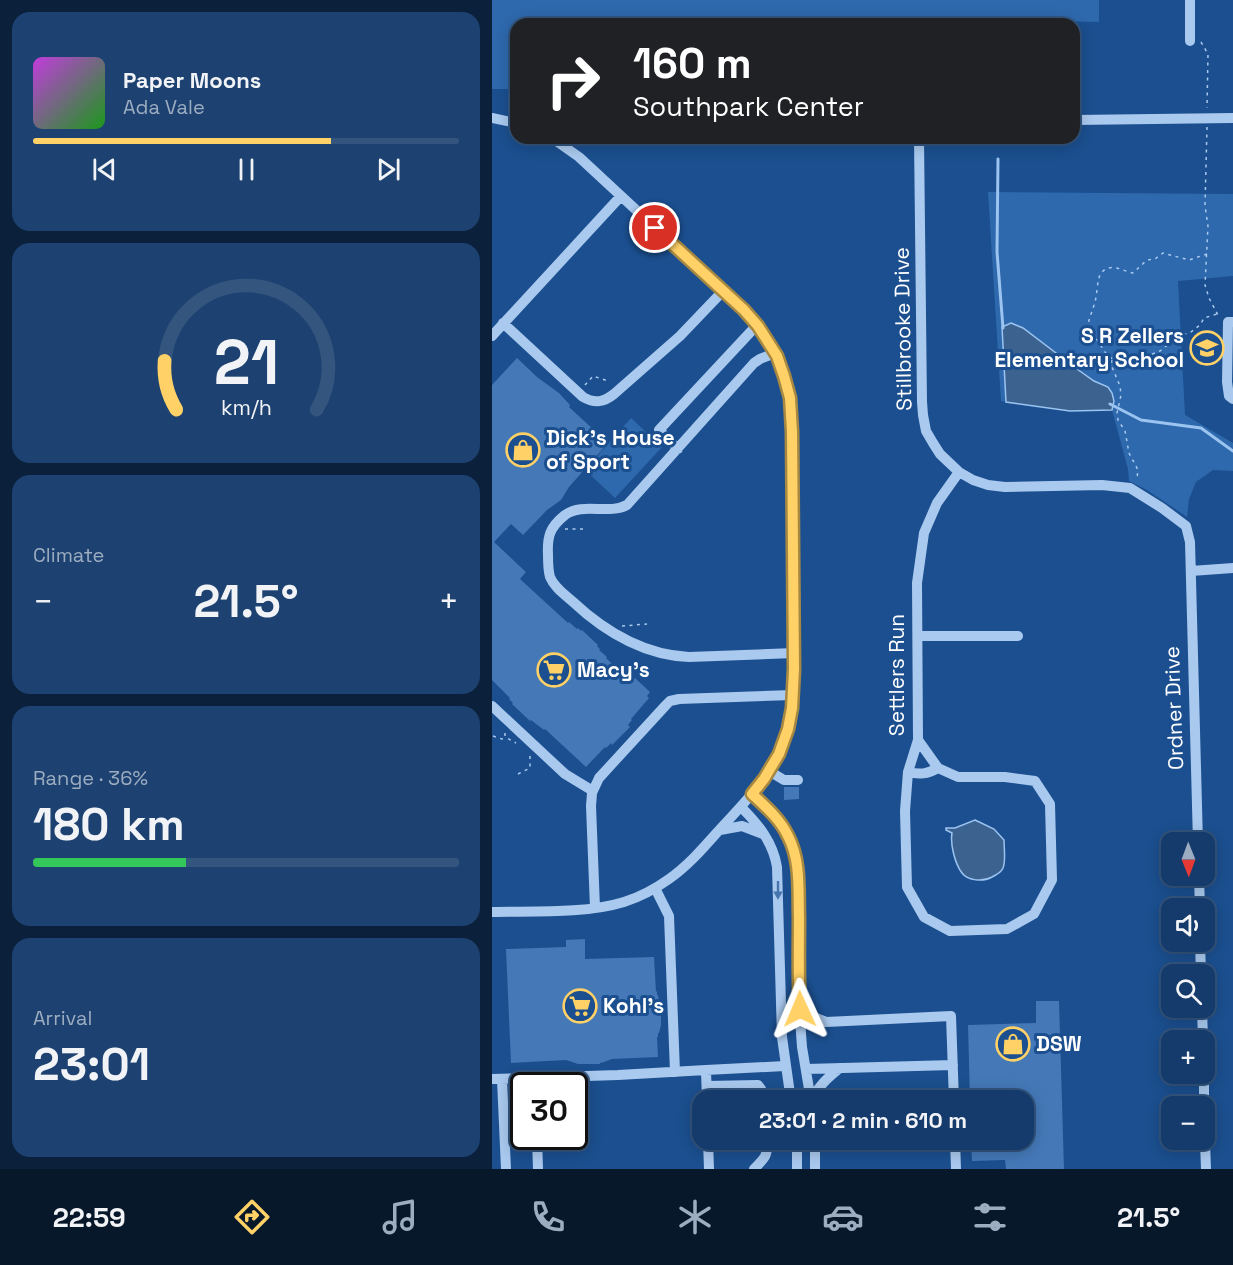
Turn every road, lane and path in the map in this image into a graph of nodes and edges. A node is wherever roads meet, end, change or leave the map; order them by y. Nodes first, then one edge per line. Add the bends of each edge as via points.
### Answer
1 (1190, 0) edge
2 (1190, 38) joint
3 (1207, 107) dead end
4 (492, 118) edge
5 (1233, 118) edge
6 (1080, 120) edge
7 (510, 122) edge
8 (1207, 130) dead end
9 (561, 144) edge
10 (919, 144) edge
11 (621, 196) junction
12 (1207, 254) junction
13 (723, 291) junction
14 (1217, 314) junction
15 (1230, 322) edge
16 (504, 323) junction
17 (757, 325) junction
18 (492, 336) edge
19 (775, 352) junction
20 (1112, 358) junction
21 (608, 381) dead end
22 (582, 388) dead end
23 (1233, 399) edge
24 (678, 448) junction
25 (958, 472) junction
26 (1137, 478) dead end
27 (558, 529) dead end
28 (585, 529) dead end
29 (1233, 568) edge
30 (1191, 571) junction
31 (646, 624) dead end
32 (618, 626) dead end
33 (918, 636) junction
34 (1018, 636) dead end
35 (794, 653) junction
36 (793, 694) junction
37 (492, 706) edge
38 (505, 726) dead end
39 (493, 736) edge
40 (505, 737) junction
41 (918, 740) junction
42 (517, 743) dead end
43 (530, 749) dead end
44 (938, 768) junction
45 (769, 771) junction
46 (908, 772) junction
47 (518, 774) dead end
48 (798, 780) dead end
49 (592, 791) junction
50 (752, 794) junction
51 (741, 807) junction
52 (720, 830) junction
53 (1198, 832) edge
54 (764, 834) junction
55 (655, 888) junction
56 (595, 908) junction
57 (492, 912) edge
58 (799, 1005) junction
59 (953, 1065) junction
60 (785, 1066) junction
61 (840, 1068) junction
62 (806, 1069) junction
63 (706, 1070) junction
64 (675, 1072) junction
65 (588, 1078) edge
66 (497, 1079) edge
67 (706, 1086) junction
68 (706, 1090) edge
69 (761, 1090) edge
70 (789, 1090) edge
71 (809, 1090) edge
72 (816, 1090) edge
73 (954, 1090) edge
74 (498, 1105) edge
75 (537, 1150) edge
76 (708, 1150) edge
77 (767, 1150) edge
78 (797, 1150) edge
79 (815, 1150) edge
80 (955, 1150) edge
81 (1205, 1150) edge
82 (506, 1169) edge
83 (538, 1169) edge
84 (709, 1169) edge
85 (754, 1169) edge
86 (797, 1169) edge
87 (815, 1169) edge
88 (956, 1169) edge
89 (1206, 1169) edge

1 - 2 street
2 - 3 path via 1197,37 1208,54
4 - 7 street
5 - 6 street
8 - 12 path
9 - 11 street
10 - 25 street, Stillbrooke Drive via 922,415 933,443
11 - 13 street
11 - 16 street
12 - 14 path via 1205,285
12 - 20 path via 1189,260 1163,253 1147,260 1133,273 1116,268 1103,271 1088,326
13 - 16 street via 680,336 603,401 583,397
13 - 17 street
14 - 15 path
14 - 20 path via 1204,318 1191,332 1160,351 1132,362
15 - 23 street via 1227,382
16 - 18 street
17 - 19 street
17 - 24 street via 659,430
19 - 24 street via 754,363
19 - 35 street via 792,416
20 - 26 path via 1121,395 1118,420 1138,470
21 - 22 path via 593,376
24 - 35 street via 625,506 574,510 562,518 548,537 548,569 553,582 604,628 648,648 688,657
25 - 30 street, Stillbrooke Drive via 973,480 1005,487 1130,488 1185,526
25 - 33 street, Settlers Run via 937,502 924,532 917,583
27 - 28 path
29 - 30 street
30 - 53 street, Ordner Drive
31 - 32 path
33 - 34 street
33 - 41 street, Settlers Run
35 - 36 street
36 - 45 street via 787,735
36 - 49 street via 670,701 599,778
37 - 49 street via 565,774
38 - 40 path
39 - 40 path
40 - 42 path
41 - 44 street
41 - 46 street, Settlers Run
43 - 47 path via 530,768
44 - 46 street via 923,774
44 - 46 street, Settlers Run via 958,777 1035,780 1050,804 1052,880 1034,914 1007,929 950,932 924,917 907,887
45 - 48 street via 784,780
45 - 50 street
49 - 56 street
50 - 51 street
50 - 58 street via 782,825 795,853
51 - 52 street
51 - 54 street
52 - 54 street via 742,826
52 - 55 street via 676,874
54 -> 60 street via 778,872
55 - 56 street
55 - 64 street via 669,916
56 - 57 street
58 - 59 street via 806,1014 826,1022 951,1016
58 - 62 street
59 - 61 street
59 - 73 street
60 - 63 street
60 - 70 street
61 - 62 street
61 - 72 street
62 - 71 street
63 - 64 street
63 - 67 street
64 - 65 street
66 - 74 street
67 - 68 street
67 - 69 street via 758,1085
74 - 82 street
75 - 83 street
76 - 84 street
77 - 85 street
78 - 86 street
79 - 87 street
80 - 88 street
81 - 89 street

